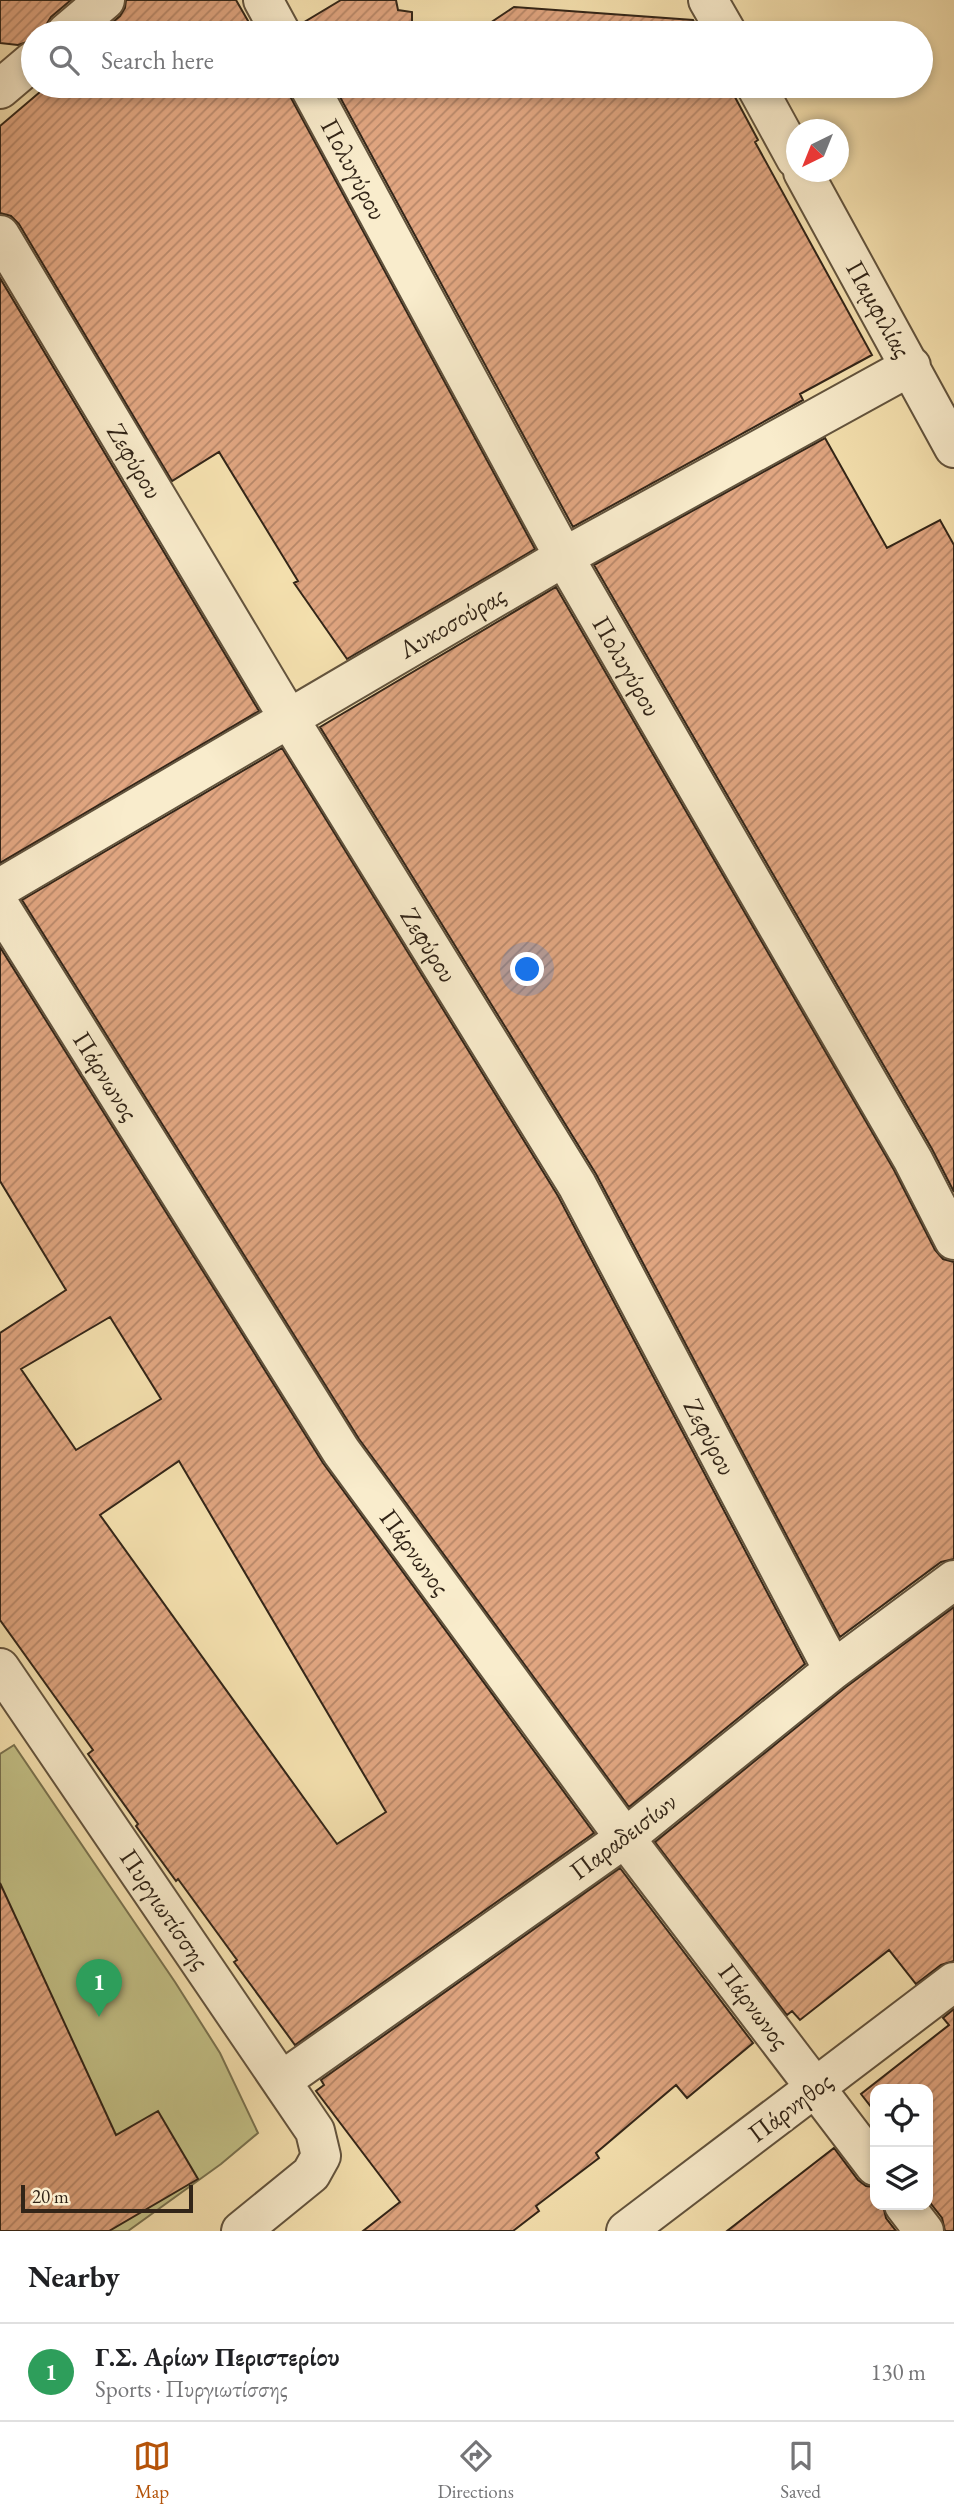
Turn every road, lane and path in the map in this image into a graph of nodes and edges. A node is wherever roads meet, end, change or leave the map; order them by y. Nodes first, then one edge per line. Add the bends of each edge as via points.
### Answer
1 (105, 0) edge
2 (262, 0) edge
3 (708, 0) edge
4 (80, 21) edge
5 (274, 21) edge
6 (720, 21) edge
7 (21, 71) edge
8 (0, 89) edge
9 (315, 98) edge
10 (763, 98) edge
11 (786, 141) edge
12 (809, 182) edge
13 (0, 235) edge
14 (911, 366) junction
15 (954, 448) edge
16 (564, 557) junction
17 (288, 717) junction
18 (0, 888) edge
19 (0, 906) edge
20 (954, 1240) edge
21 (954, 1580) edge
22 (0, 1668) edge
23 (833, 1670) junction
24 (625, 1838) junction
25 (954, 1982) edge
26 (283, 2080) junction
27 (816, 2088) junction
28 (870, 2159) edge
29 (908, 2210) edge
30 (241, 2231) edge
31 (626, 2231) edge
32 (924, 2231) edge

1 - 4 street
2 - 5 street
3 - 6 street
7 - 8 street
9 - 16 street, Πολυγύρου
10 - 11 street
12 - 14 street, Παμφιλίας
13 - 17 street, Ζεφύρου
14 - 15 street, Παμφιλίας
14 - 16 street, Λυκοσούρας
16 - 17 street, Λυκοσούρας
16 - 20 street, Πολυγύρου via 913,1160
17 - 18 street, Λυκοσούρας
17 - 23 street, Ζεφύρου via 577,1185
19 - 24 street, Πάρνωνος via 341,1451
21 - 23 street, Παραδεισίων
22 - 26 street, Πυργιωτίσσης
23 - 24 street, Παραδεισίων
24 - 26 street, Παραδεισίων
24 - 27 street, Πάρνωνος
25 - 27 street, Πάρνηθος
26 - 30 street, Πυργιωτίσσης via 316,2131 321,2156 311,2174
27 - 28 street, Πάρνωνος
27 - 31 street, Πάρνηθος
29 - 32 street

